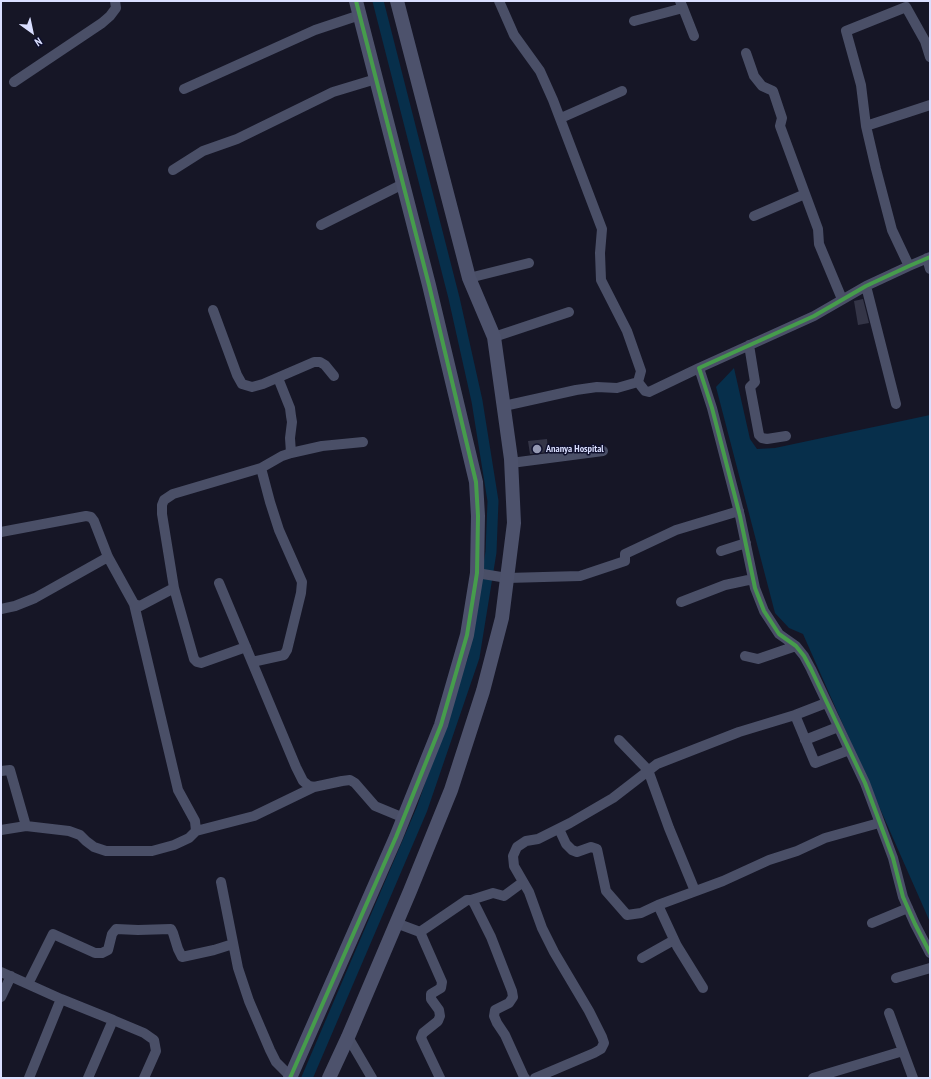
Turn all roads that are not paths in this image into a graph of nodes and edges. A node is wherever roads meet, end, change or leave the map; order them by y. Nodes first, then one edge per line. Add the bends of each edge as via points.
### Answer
1 (115, 1) edge
2 (356, 1) edge
3 (397, 1) edge
4 (499, 1) edge
5 (682, 4) edge
6 (360, 15) junction
7 (634, 21) dead end
8 (694, 36) dead end
9 (746, 53) dead end
10 (930, 58) edge
11 (376, 79) junction
12 (14, 82) dead end
13 (184, 89) dead end
14 (622, 91) dead end
15 (930, 105) edge
16 (561, 118) junction
17 (866, 126) junction
18 (173, 170) dead end
19 (403, 184) junction
20 (806, 194) junction
21 (754, 216) dead end
22 (322, 225) dead end
23 (928, 258) edge
24 (529, 263) dead end
25 (909, 266) junction
26 (930, 269) edge
27 (469, 278) junction
28 (866, 286) junction
29 (842, 299) junction
30 (214, 310) dead end
31 (569, 312) dead end
32 (494, 337) junction
33 (749, 345) junction
34 (699, 368) junction
35 (334, 376) dead end
36 (278, 378) junction
37 (638, 382) junction
38 (896, 404) dead end
39 (504, 406) junction
40 (786, 436) dead end
41 (363, 442) dead end
42 (603, 451) dead end
43 (291, 453) junction
44 (512, 463) junction
45 (261, 468) junction
46 (739, 511) junction
47 (1, 532) edge
48 (746, 543) junction
49 (720, 551) dead end
50 (108, 557) junction
51 (480, 573) junction
52 (503, 577) junction
53 (753, 579) junction
54 (219, 583) dead end
55 (174, 588) junction
56 (681, 602) dead end
57 (134, 604) junction
58 (1, 609) edge
59 (796, 646) junction
60 (246, 647) junction
61 (745, 656) dead end
62 (252, 662) junction
63 (826, 704) junction
64 (795, 716) junction
65 (838, 727) junction
66 (619, 740) dead end
67 (805, 740) junction
68 (849, 750) junction
69 (648, 770) junction
70 (1, 771) edge
71 (314, 787) junction
72 (404, 818) junction
73 (879, 823) junction
74 (26, 826) junction
75 (559, 829) junction
76 (1, 830) edge
77 (196, 831) junction
78 (221, 882) dead end
79 (523, 882) junction
80 (695, 891) junction
81 (471, 900) junction
82 (658, 905) junction
83 (908, 908) junction
84 (396, 923) junction
85 (872, 923) dead end
86 (420, 932) junction
87 (674, 940) junction
88 (233, 944) junction
89 (930, 953) edge
90 (642, 958) dead end
91 (930, 968) edge
92 (1, 972) edge
93 (11, 976) junction
94 (896, 978) dead end
95 (28, 984) junction
96 (703, 988) dead end
97 (1, 997) edge
98 (61, 999) junction
99 (889, 1013) dead end
100 (113, 1020) junction
101 (348, 1037) junction
102 (903, 1051) junction
103 (290, 1077) edge
104 (29, 1078) edge
105 (88, 1078) edge
106 (144, 1078) edge
107 (328, 1078) edge
108 (372, 1078) edge
109 (440, 1078) edge
110 (525, 1078) edge
111 (535, 1078) edge
112 (813, 1078) edge
113 (913, 1078) edge

1 - 12 street via 116,8 102,23
2 - 6 street
3 - 27 street
4 - 16 street via 514,34 540,71
5 - 7 street
5 - 8 street
6 - 11 street
6 - 13 street via 315,30
9 - 20 street via 754,76 762,86 773,92 782,118 780,126
10 - 17 street via 925,41 906,7 846,30 861,84
11 - 18 street via 333,92 237,139 203,151
11 - 19 street
14 - 16 street
15 - 17 street
16 - 37 street via 602,229 601,280 627,331 641,371
17 - 25 street via 892,230
19 - 22 street
19 - 51 street via 476,482
20 - 21 street
20 - 29 street via 818,229 818,244
23 - 25 street
23 - 26 street
24 - 27 street
25 - 28 street
27 - 32 street
28 - 29 street
28 - 38 street
29 - 33 street via 814,316
30 - 36 street via 242,384 252,387
31 - 32 street
32 - 39 street
33 - 34 street
33 - 40 street via 755,382 750,387 759,435 767,439
34 - 37 street via 649,392 644,391
34 - 46 street
35 - 36 street via 320,362 314,362
36 - 43 street via 290,408
37 - 39 street via 617,388 576,390
39 - 44 street
41 - 43 street via 322,446
42 - 44 street
43 - 45 street
44 - 52 street via 514,523
45 - 55 street via 173,494 164,500 162,514
45 - 62 street via 279,530 302,582 284,655
46 - 48 street
46 - 52 street via 676,530 625,554 625,561 580,576
47 - 50 street via 91,517
48 - 49 street
48 - 53 street
50 - 57 street
50 - 58 street via 35,598
51 - 52 street
51 - 72 street via 467,635 441,725
52 - 84 street via 502,618 483,691 451,790
53 - 56 street via 725,585
53 - 59 street via 764,611 779,634
54 - 60 street
55 - 57 street via 140,606
55 - 60 street via 197,662 202,663
57 - 77 street via 178,790 195,821
59 - 61 street via 758,659
59 - 63 street via 804,656
60 - 62 street
62 - 71 street via 296,767 303,781
63 - 64 street
63 - 65 street
64 - 67 street
64 - 69 street via 739,732 657,764
65 - 67 street
65 - 68 street
66 - 69 street
67 - 68 street via 815,763
68 - 73 street via 865,783
69 - 75 street via 613,798
69 - 80 street
70 - 74 street via 10,770
71 - 72 street via 350,780 375,806
71 - 77 street via 254,816
72 - 103 street
73 - 80 street via 825,838
73 - 83 street
74 - 76 street
74 - 77 street via 75,832 94,848 106,850 152,850 174,845 189,838
75 - 79 street via 517,847 513,856 514,866
75 - 82 street via 572,850 577,852 592,847 597,850 606,890 627,915 641,913
78 - 88 street
79 - 81 street via 504,896 493,893
79 - 111 street via 554,952 589,1011 604,1043 594,1054
80 - 82 street
81 - 86 street via 467,900
81 - 110 street via 491,937 512,991 513,998 495,1010 494,1016
82 - 87 street
83 - 85 street
83 - 89 street
84 - 86 street
84 - 101 street
86 - 109 street via 442,982 441,988 431,994 440,1016 421,1038
87 - 90 street
87 - 96 street
88 - 95 street via 182,957 170,929 116,929 108,950 95,953 53,934
88 - 103 street via 238,968 262,1033 276,1062
91 - 94 street
92 - 93 street
93 - 95 street
93 - 97 street
95 - 98 street
98 - 100 street
98 - 104 street
99 - 102 street
100 - 105 street
100 - 106 street via 154,1040 156,1051
101 - 107 street
101 - 108 street
102 - 112 street
102 - 113 street

